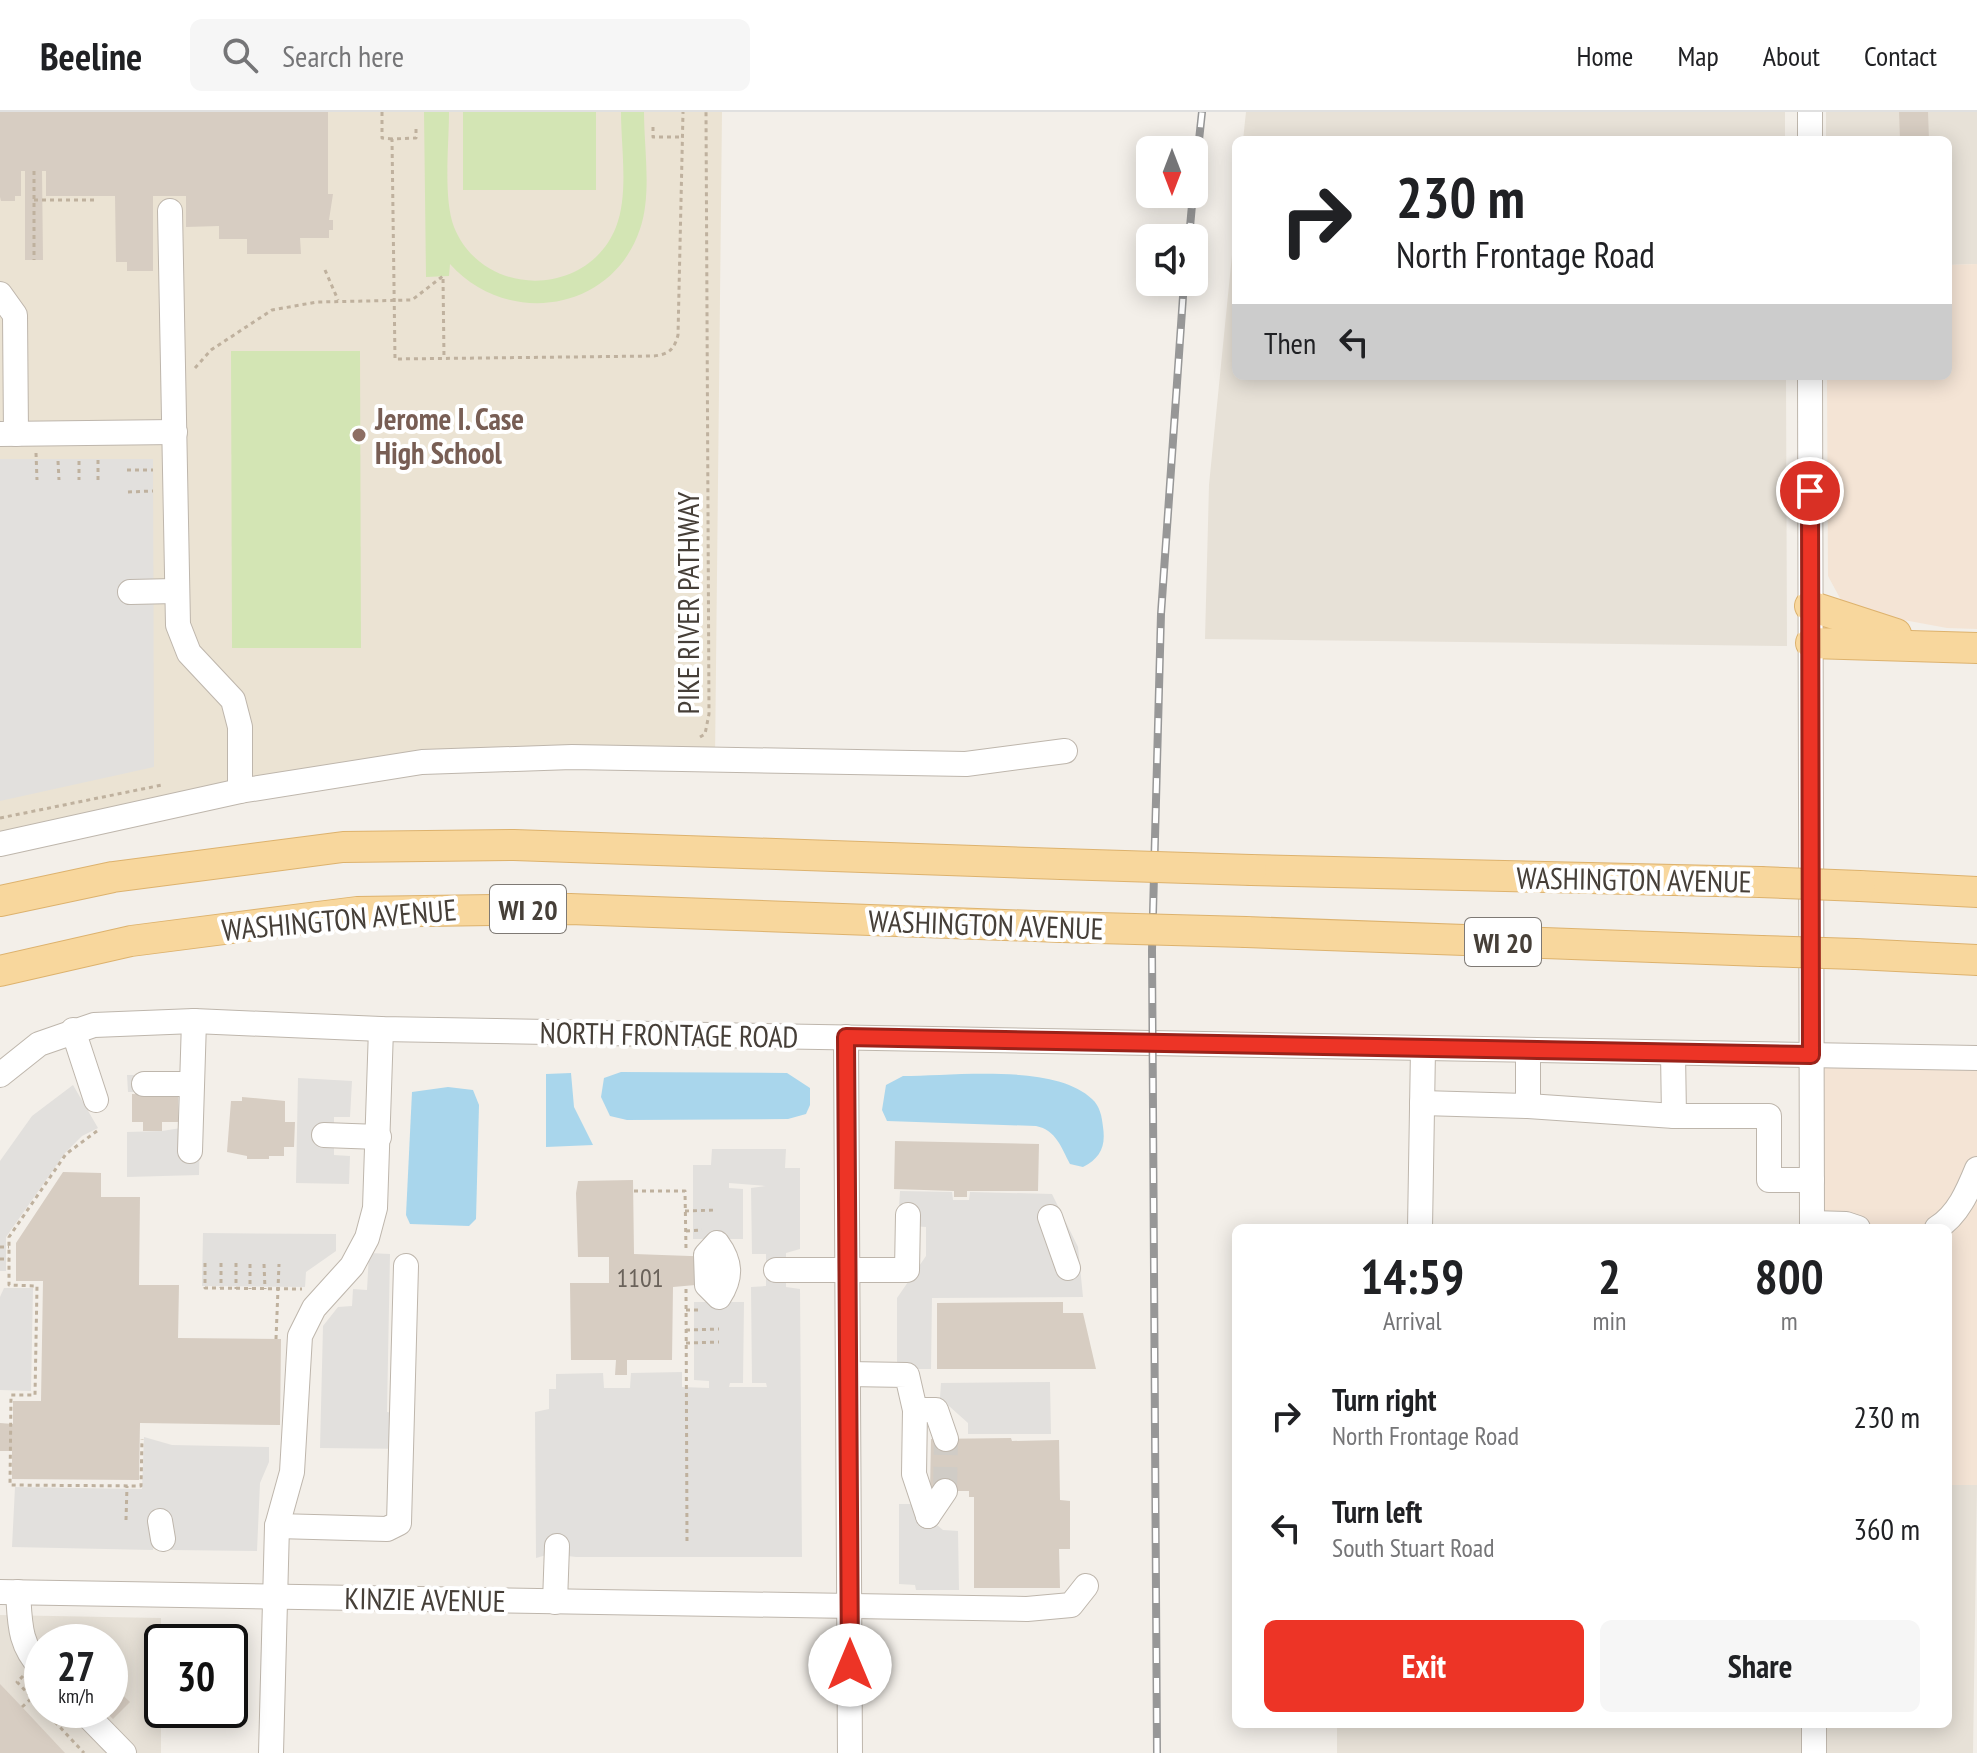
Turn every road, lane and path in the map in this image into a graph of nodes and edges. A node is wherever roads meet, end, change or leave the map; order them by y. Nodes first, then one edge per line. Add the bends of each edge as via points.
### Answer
1 (382, 112) edge
2 (683, 112) edge
3 (706, 112) edge
4 (1810, 112) edge
5 (653, 127) dead end
6 (416, 129) dead end
7 (1810, 136) edge
8 (683, 137) junction
9 (392, 139) junction
10 (34, 171) dead end
11 (34, 200) junction
12 (94, 200) dead end
13 (170, 211) dead end
14 (34, 260) dead end
15 (325, 270) dead end
16 (0, 294) edge
17 (392, 300) junction
18 (339, 301) junction
19 (444, 359) junction
20 (187, 371) dead end
21 (1810, 380) edge
22 (175, 432) junction
23 (8, 434) edge
24 (36, 459) dead end
25 (98, 460) dead end
26 (58, 461) dead end
27 (79, 461) dead end
28 (127, 470) dead end
29 (153, 470) dead end
30 (37, 480) dead end
31 (59, 480) dead end
32 (79, 480) dead end
33 (98, 480) dead end
34 (153, 491) dead end
35 (128, 492) dead end
36 (175, 591) junction
37 (130, 592) dead end
38 (1810, 606) junction
39 (1941, 647) junction
40 (1977, 648) edge
41 (1811, 652) junction
42 (1977, 664) edge
43 (697, 739) dead end
44 (1065, 751) dead end
45 (165, 784) dead end
46 (240, 791) junction
47 (0, 818) edge
48 (0, 844) edge
49 (64, 887) junction
50 (1977, 892) edge
51 (0, 901) edge
52 (0, 916) edge
53 (1977, 960) edge
54 (0, 971) edge
55 (194, 1021) junction
56 (381, 1029) junction
57 (73, 1030) junction
58 (846, 1037) junction
59 (1423, 1049) junction
60 (1528, 1051) junction
61 (1673, 1053) junction
62 (1811, 1055) junction
63 (1977, 1058) edge
64 (0, 1075) edge
65 (144, 1084) dead end
66 (192, 1084) junction
67 (96, 1100) dead end
68 (1422, 1103) junction
69 (1528, 1106) junction
70 (1674, 1116) junction
71 (97, 1131) dead end
72 (324, 1135) dead end
73 (379, 1137) junction
74 (190, 1151) dead end
75 (1977, 1169) edge
76 (1812, 1180) junction
77 (634, 1191) dead end
78 (685, 1191) dead end
79 (717, 1210) dead end
80 (685, 1211) dead end
81 (908, 1215) dead end
82 (1050, 1217) dead end
83 (1420, 1224) edge
84 (1812, 1224) edge
85 (1943, 1224) edge
86 (0, 1247) edge
87 (9, 1247) junction
88 (0, 1259) edge
89 (9, 1259) junction
90 (205, 1263) dead end
91 (221, 1263) dead end
92 (236, 1263) dead end
93 (250, 1264) dead end
94 (264, 1264) dead end
95 (279, 1264) dead end
96 (406, 1266) dead end
97 (1068, 1268) dead end
98 (776, 1270) dead end
99 (847, 1270) junction
100 (221, 1288) junction
101 (236, 1289) junction
102 (250, 1289) junction
103 (265, 1289) junction
104 (280, 1289) junction
105 (310, 1289) dead end
106 (719, 1329) dead end
107 (686, 1330) dead end
108 (276, 1339) dead end
109 (719, 1342) dead end
110 (686, 1343) dead end
111 (848, 1374) junction
112 (686, 1386) dead end
113 (915, 1410) junction
114 (142, 1439) dead end
115 (946, 1439) tunnel mouth
116 (127, 1486) junction
117 (945, 1491) dead end
118 (126, 1520) dead end
119 (277, 1526) junction
120 (687, 1545) dead end
121 (557, 1546) dead end
122 (1086, 1586) dead end
123 (9, 1592) edge
124 (273, 1597) junction
125 (555, 1602) junction
126 (849, 1606) junction
127 (24, 1646) edge
128 (17, 1682) dead end
129 (24, 1689) edge
130 (60, 1728) edge
131 (100, 1728) edge
132 (1814, 1728) edge
133 (83, 1753) edge
134 (124, 1753) edge
135 (271, 1753) edge
136 (850, 1753) edge
137 (1814, 1753) edge

1 - 9 path via 382,138
2 - 8 path
3 - 43 path, PIKE RIVER PATHWAY via 709,714 705,734
4 - 7 street
5 - 8 path via 653,137
6 - 9 path via 416,138
8 - 19 path via 674,347 666,355
9 - 17 path
10 - 11 path
11 - 12 path
11 - 14 path
13 - 22 street
15 - 18 path
16 - 23 street via 15,315
17 - 18 path
17 - 19 path via 395,359
17 - 19 path via 412,300 443,276
18 - 20 path via 272,310
21 - 38 street
22 - 23 street
22 - 36 street
24 - 30 path
25 - 33 path
26 - 31 path
27 - 32 path
28 - 29 path
34 - 35 path
36 - 37 street
36 - 46 street via 178,625 189,653 233,700 240,727
38 - 39 main road
38 - 41 street
39 - 40 main road
39 - 41 main road
41 - 42 main road
41 - 62 street
44 - 46 street via 966,764 572,757 422,762
45 - 47 path
46 - 48 street
49 - 50 main road, WASHINGTON AVENUE / WI 20, bridge via 343,847 514,845
49 - 51 main road, WASHINGTON AVENUE / WI 20
49 - 52 main road
53 - 54 main road, WASHINGTON AVENUE / WI 20, bridge via 570,909 357,912 131,941
55 - 56 street, NORTH FRONTAGE ROAD
55 - 57 street, NORTH FRONTAGE ROAD
55 - 66 street
56 - 58 street, NORTH FRONTAGE ROAD
56 - 73 street
57 - 64 street, NORTH FRONTAGE ROAD via 39,1044
57 - 67 street
58 - 59 street, NORTH FRONTAGE ROAD
58 - 99 street
59 - 60 street, NORTH FRONTAGE ROAD
59 - 68 street
60 - 61 street, NORTH FRONTAGE ROAD
60 - 69 street
61 - 62 street, NORTH FRONTAGE ROAD
61 - 70 street
62 - 63 street, NORTH FRONTAGE ROAD
62 - 76 street
65 - 66 street
66 - 74 street
68 - 69 street
68 - 83 street
69 - 70 street
70 - 76 street via 1769,1116 1769,1180
71 - 87 path via 66,1154 9,1237
72 - 73 street
73 - 119 street via 375,1208 367,1238 352,1266 314,1308 300,1336 292,1472
75 - 85 street via 1967,1194
76 - 84 street
77 - 78 path
79 - 80 path
81 - 99 street via 907,1270
82 - 97 street
86 - 87 path
87 - 89 path
88 - 89 path
89 - 116 path via 9,1285 37,1286 35,1395 11,1395 10,1485
90 - 100 path via 205,1288
91 - 100 path
92 - 101 path
93 - 102 path
94 - 103 path
95 - 104 path
96 - 119 street via 399,1523 387,1529
98 - 99 street
99 - 111 street
100 - 101 path
101 - 102 path
102 - 103 path
103 - 104 path
104 - 105 path
104 - 108 path
106 - 107 path
109 - 110 path
111 - 113 street via 907,1375
111 - 126 street
112 - 120 path
113 - 115 street via 936,1410
113 - 117 street via 914,1474 928,1516
114 - 116 path via 141,1486
116 - 118 path
119 - 124 street
121 - 125 street
122 - 126 street, KINZIE AVENUE via 1071,1605 1042,1608
123 - 124 street, KINZIE AVENUE
123 - 127 street
124 - 125 street, KINZIE AVENUE
124 - 135 street
125 - 126 street, KINZIE AVENUE
126 - 136 street
128 - 129 path
130 - 133 path
131 - 134 street
132 - 137 street

